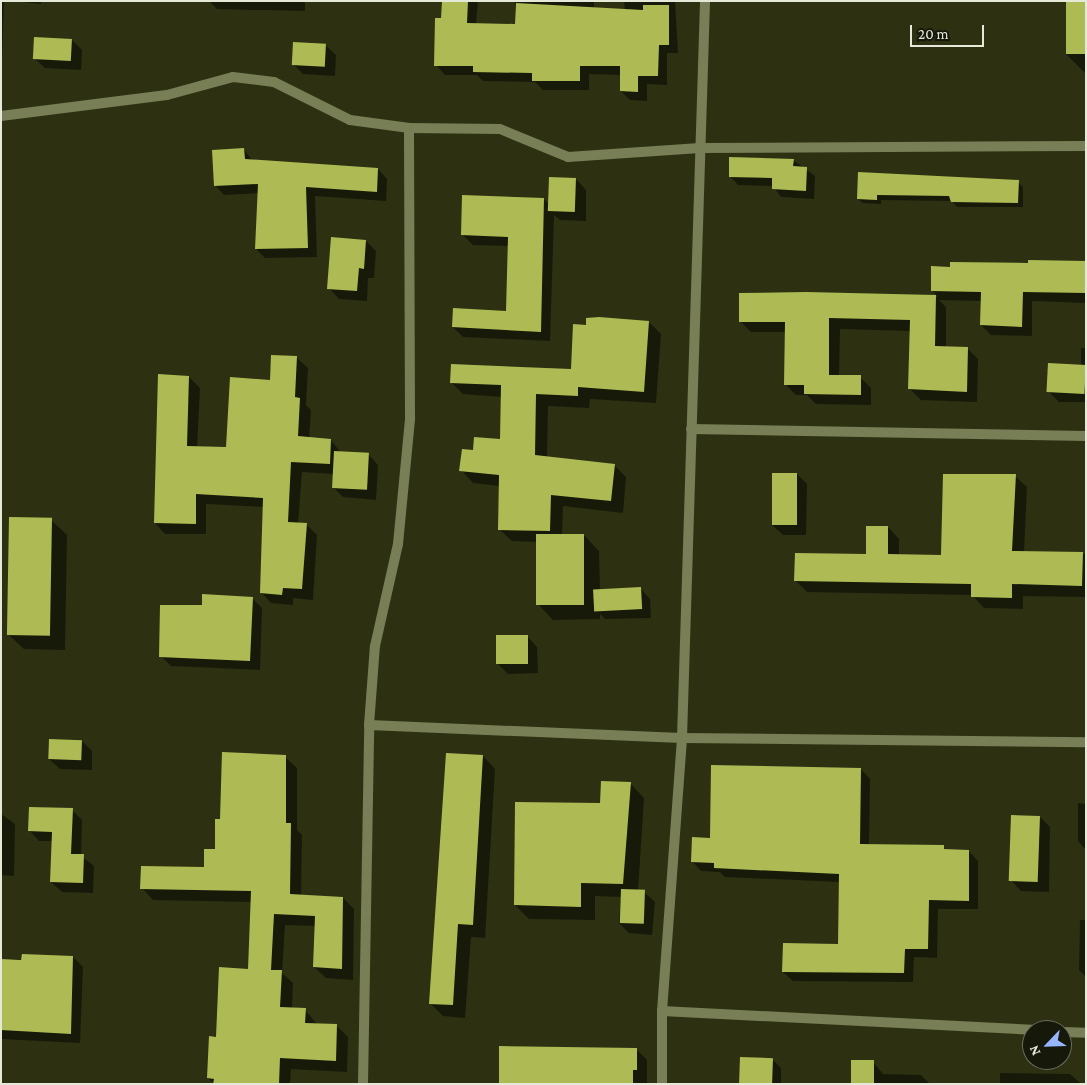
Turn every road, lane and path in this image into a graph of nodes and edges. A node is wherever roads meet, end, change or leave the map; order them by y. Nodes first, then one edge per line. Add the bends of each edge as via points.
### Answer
1 (705, 1) edge
2 (1, 116) edge
3 (409, 128) junction
4 (1086, 146) edge
5 (700, 148) junction
6 (692, 429) junction
7 (1086, 436) edge
8 (369, 725) junction
9 (682, 738) junction
10 (1086, 742) edge
11 (662, 1011) junction
12 (1022, 1029) edge
13 (1072, 1032) edge
14 (1086, 1033) edge
15 (363, 1084) edge
16 (662, 1084) edge

1 - 5 street
2 - 3 street via 167,95 233,77 274,82 350,120
3 - 5 street via 500,129 568,157
3 - 8 street via 410,419 398,544 376,646
4 - 5 street
5 - 6 street
6 - 7 street
6 - 9 street
8 - 9 street
8 - 15 street
9 - 10 street
9 - 11 street
11 - 12 street
11 - 16 street
13 - 14 street

